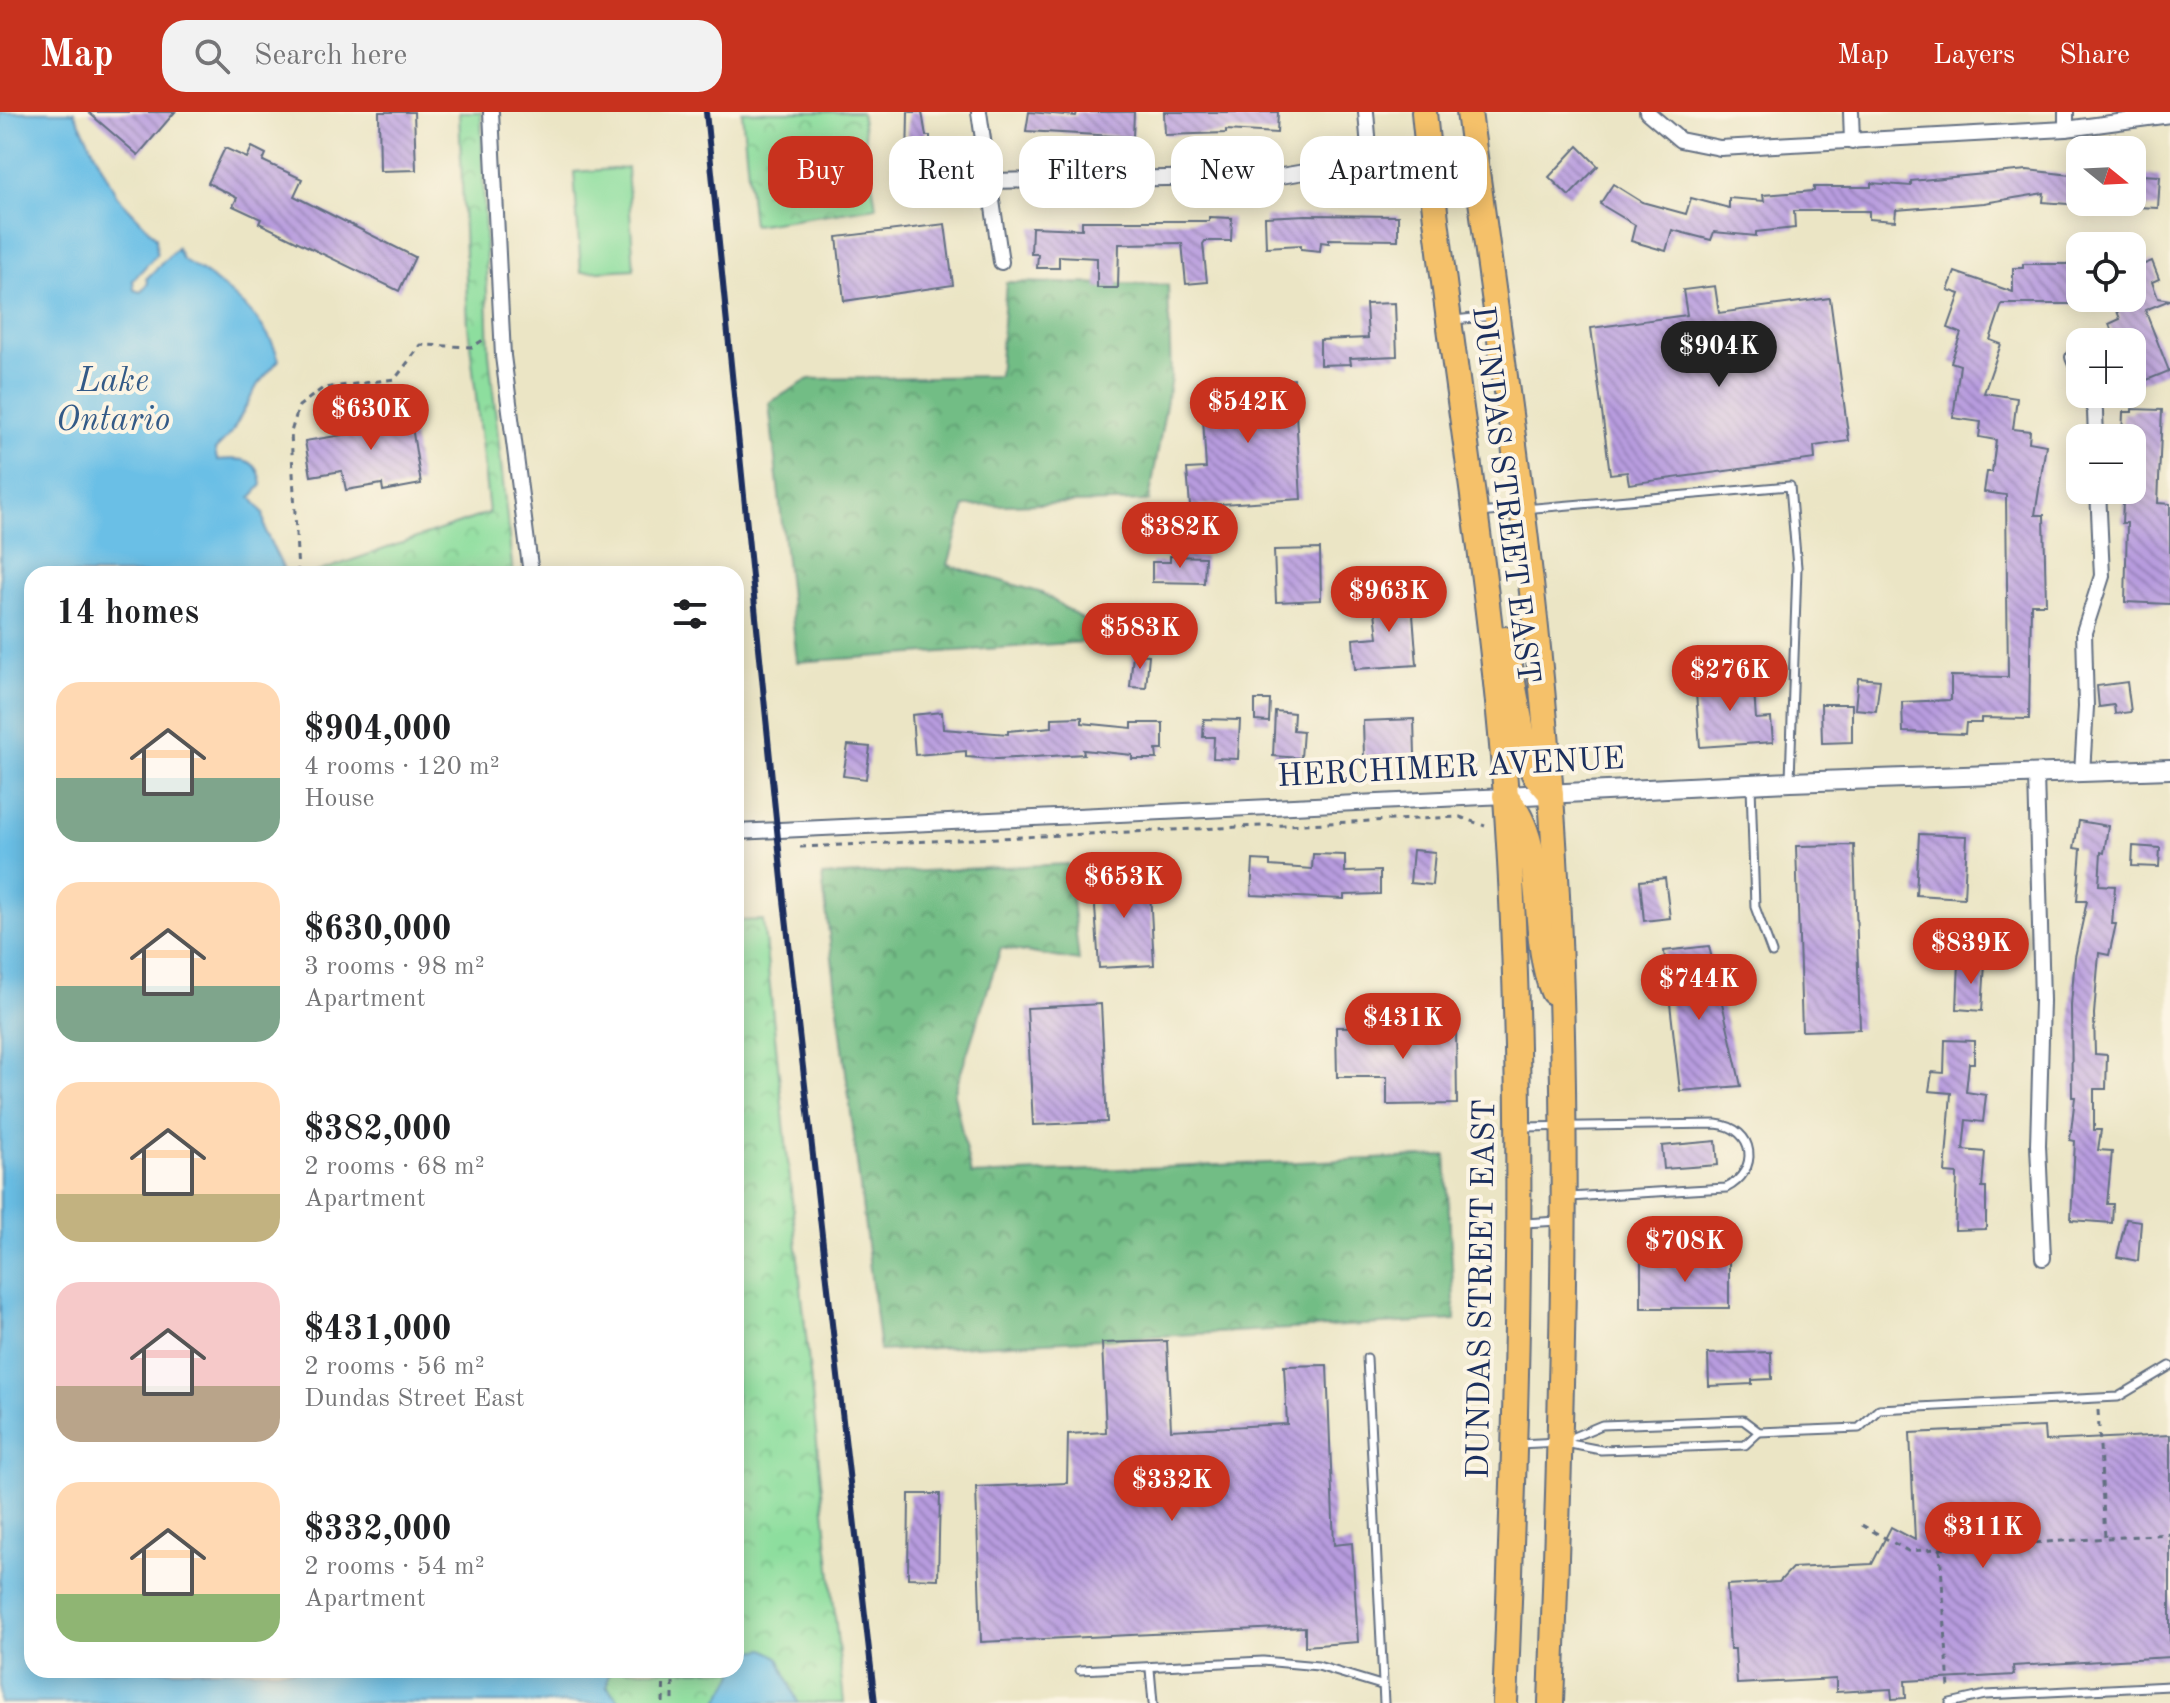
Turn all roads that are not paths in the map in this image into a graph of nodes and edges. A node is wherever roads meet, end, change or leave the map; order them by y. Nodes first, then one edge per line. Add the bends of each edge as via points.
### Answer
1 (491, 112) edge
2 (979, 112) edge
3 (1366, 112) edge
4 (1424, 112) edge
5 (1469, 112) edge
6 (1647, 112) edge
7 (1851, 112) edge
8 (2066, 112) edge
9 (2170, 115) edge
10 (2066, 129) junction
11 (982, 136) edge
12 (1852, 142) junction
13 (1003, 181) edge
14 (993, 208) edge
15 (1001, 262) dead end
16 (1495, 315) junction
17 (1450, 321) junction
18 (2099, 504) edge
19 (1521, 509) junction
20 (1476, 513) junction
21 (530, 566) edge
22 (1487, 608) junction
23 (2170, 769) edge
24 (2082, 773) junction
25 (2036, 774) junction
26 (1790, 782) junction
27 (1751, 783) junction
28 (1551, 794) junction
29 (1505, 796) junction
30 (744, 832) edge
31 (1772, 953) dead end
32 (1561, 1011) junction
33 (1518, 1127) junction
34 (1563, 1128) junction
35 (1564, 1209) junction
36 (1517, 1223) junction
37 (2043, 1258) dead end
38 (1367, 1358) dead end
39 (2170, 1366) edge
40 (1759, 1432) junction
41 (1560, 1442) junction
42 (1515, 1444) junction
43 (1150, 1669) junction
44 (1080, 1670) dead end
45 (1381, 1685) junction
46 (2170, 1686) edge
47 (1153, 1703) edge
48 (1384, 1703) edge
49 (1505, 1703) edge
50 (1551, 1703) edge
51 (1950, 1703) edge

1 - 21 street via 503,356
2 - 11 street
3 - 13 street via 1369,148 1357,163 1281,176
4 - 17 main road, DUNDAS STREET EAST
5 - 16 main road, DUNDAS STREET EAST
6 - 12 street via 1680,140 1720,148
7 - 12 street
8 - 10 street
9 - 10 street
10 - 12 street
14 - 15 street
16 - 17 lane
16 - 19 main road, DUNDAS STREET EAST
17 - 20 main road, DUNDAS STREET EAST
18 - 24 street via 2102,576 2084,632
19 - 20 lane
19 - 26 lane via 1790,486 1797,567
19 - 28 main road, DUNDAS STREET EAST
20 - 22 main road, DUNDAS STREET EAST
22 - 28 main road via 1507,647 1527,758
22 - 29 main road, DUNDAS STREET EAST
23 - 24 street, HERCHIMER AVENUE
24 - 25 street, HERCHIMER AVENUE
25 - 26 street, HERCHIMER AVENUE
25 - 37 street
26 - 27 street, HERCHIMER AVENUE
27 - 28 street, HERCHIMER AVENUE
27 - 31 lane via 1755,907
28 - 29 street, HERCHIMER AVENUE
28 - 32 main road, DUNDAS STREET EAST
29 - 30 street, HERCHIMER AVENUE
29 - 32 main road via 1525,823 1542,962
29 - 33 main road, DUNDAS STREET EAST
32 - 34 main road, DUNDAS STREET EAST
33 - 34 lane
33 - 36 main road, DUNDAS STREET EAST
34 - 35 main road, DUNDAS STREET EAST
34 - 35 lane via 1731,1126 1746,1141 1749,1163 1739,1182 1726,1188
35 - 36 lane
35 - 41 main road, DUNDAS STREET EAST
36 - 42 main road, DUNDAS STREET EAST
38 - 45 lane
39 - 40 lane via 2118,1397 1879,1409 1859,1428
40 - 41 lane via 1745,1445 1601,1450
40 - 41 lane via 1743,1420 1602,1425
41 - 42 lane
41 - 50 main road, DUNDAS STREET EAST
42 - 49 main road, DUNDAS STREET EAST
43 - 44 lane
43 - 45 lane via 1263,1661 1318,1666
43 - 47 lane
45 - 48 lane
46 - 51 lane via 1985,1695

